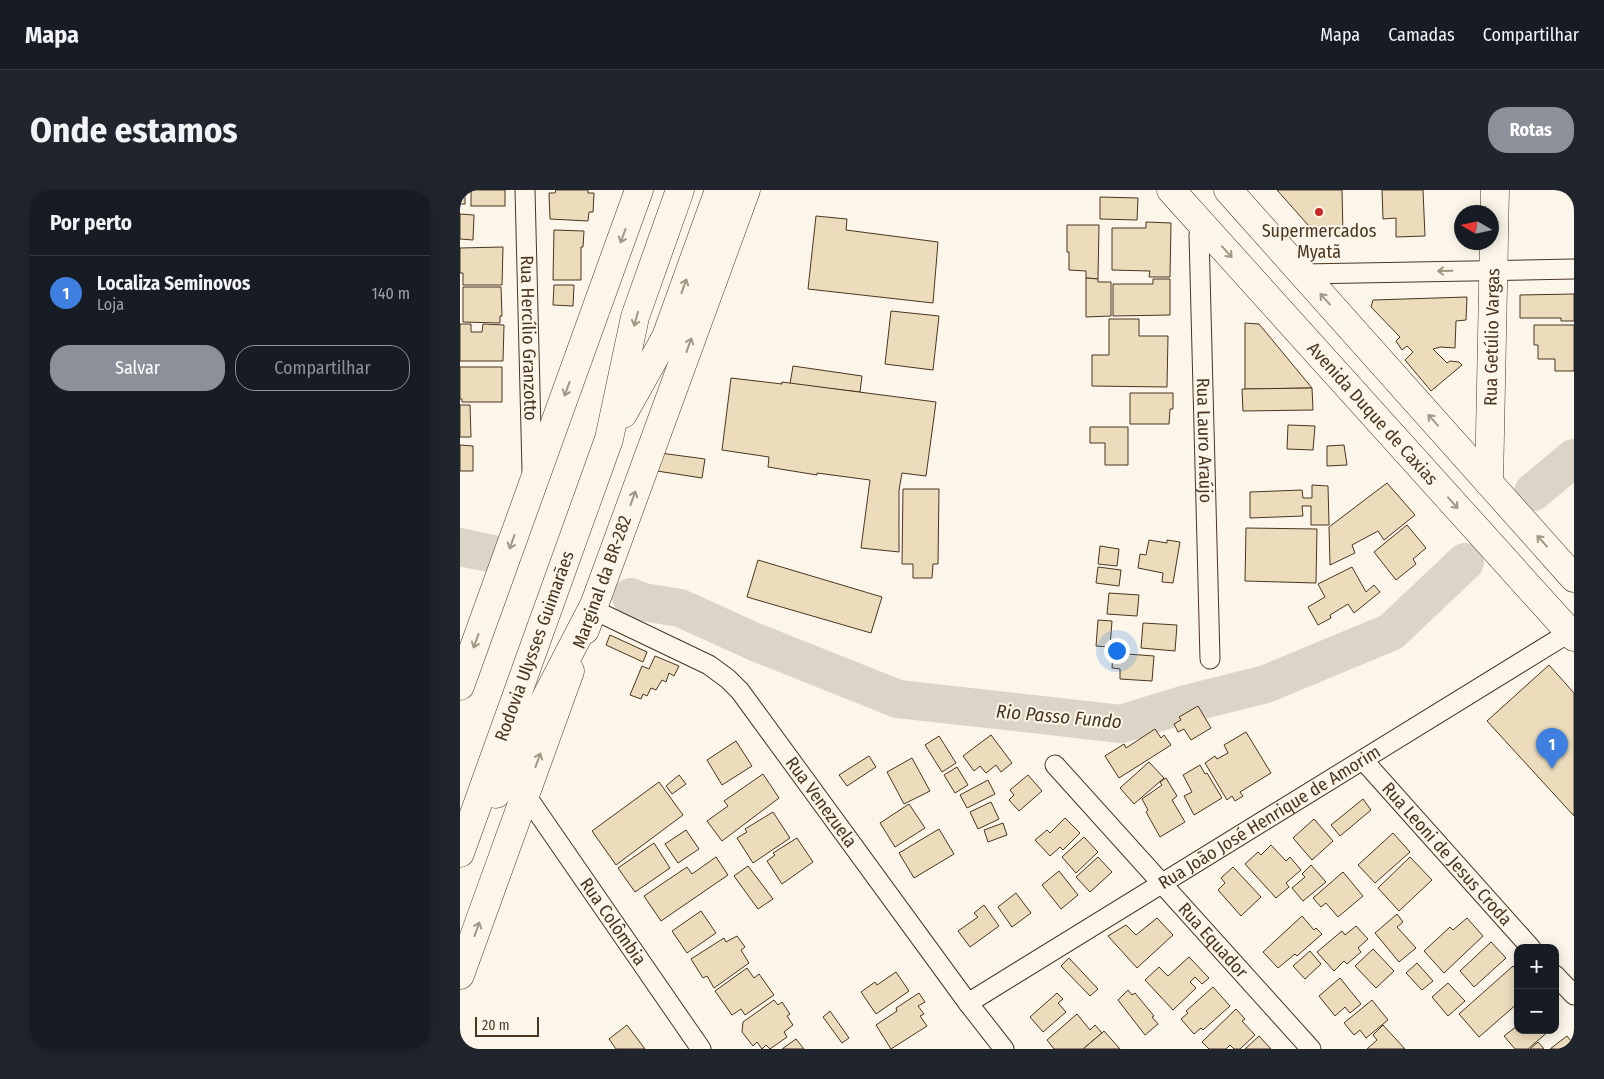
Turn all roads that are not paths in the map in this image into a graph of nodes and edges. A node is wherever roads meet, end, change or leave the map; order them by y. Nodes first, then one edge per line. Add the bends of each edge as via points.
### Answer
1 (525, 190) edge
2 (639, 190) edge
3 (680, 190) edge
4 (719, 190) edge
5 (746, 190) edge
6 (1171, 190) edge
7 (1228, 190) edge
8 (1495, 190) edge
9 (1202, 225) junction
10 (1574, 269) edge
11 (1494, 270) junction
12 (1303, 274) junction
13 (609, 439) junction
14 (1489, 483) junction
15 (533, 485) junction
16 (1574, 578) edge
17 (592, 609) junction
18 (1572, 635) edge
19 (1210, 658) dead end
20 (460, 686) edge
21 (1363, 760) junction
22 (1055, 765) dead end
23 (526, 794) junction
24 (460, 853) edge
25 (460, 864) edge
26 (1162, 884) junction
27 (1527, 944) edge
28 (460, 975) edge
29 (1559, 979) edge
30 (1574, 996) edge
31 (968, 1003) junction
32 (701, 1049) edge
33 (1004, 1049) edge
34 (1311, 1049) edge

1 - 15 street, Rua Hercílio Granzotto
2 -> 15 main road
3 -> 13 main road, Rodovia Ulysses Guimarães via 636,317
13 -> 4 main road, Rodovia Ulysses Guimarães via 666,337
17 -> 5 main road, Marginal da BR-282
6 - 9 main road, Avenida Duque de Caxias
7 - 12 main road
8 - 11 main road, Rua Getúlio Vargas
9 -> 18 main road, Avenida Duque de Caxias
9 - 19 street, Rua Lauro Araújo via 1199,235
10 - 11 street
11 -> 12 street
11 - 14 main road, Rua Getúlio Vargas
14 -> 12 main road
13 - 24 main road, Rodovia Ulysses Guimarães
16 -> 14 main road
15 -> 20 main road
23 -> 17 main road, Marginal da BR-282
17 - 25 main road
17 - 31 street, Rua Venezuela via 709,665 728,678
18 - 21 street, Rua João José Henrique de Amorim
21 - 26 street, Rua João José Henrique de Amorim
21 - 27 street, Rua Leoni de Jesus Croda
22 - 26 street, Rua Equador
28 -> 23 main road, Marginal da BR-282
23 - 32 street, Rua Colômbia
26 - 31 street, Rua João José Henrique de Amorim
26 - 34 street, Rua Equador
29 - 30 street
31 - 33 street, Rua Venezuela

